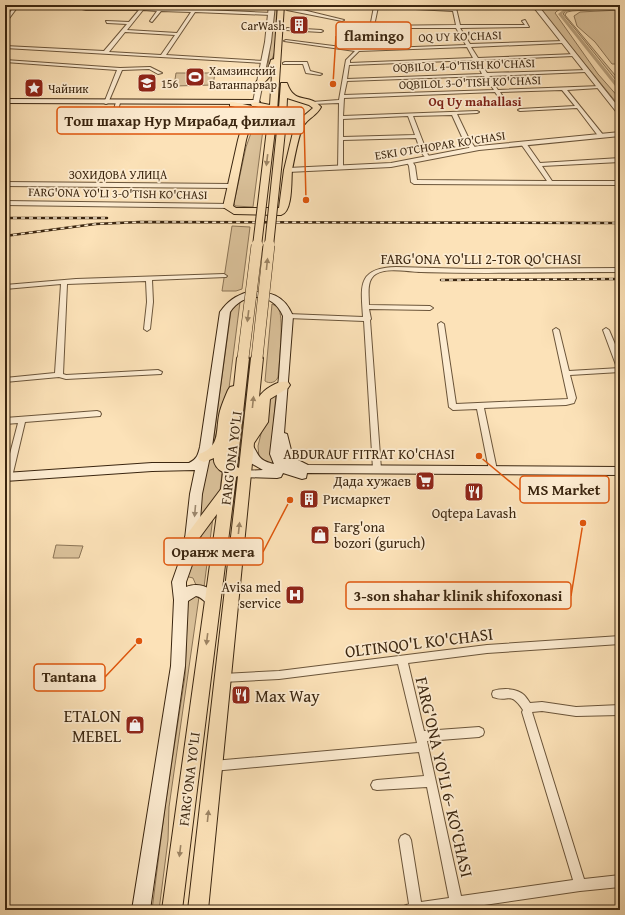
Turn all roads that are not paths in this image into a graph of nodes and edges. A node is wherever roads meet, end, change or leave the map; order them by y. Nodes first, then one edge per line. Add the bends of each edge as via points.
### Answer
1 (17, 5) edge
2 (83, 5) edge
3 (122, 5) edge
4 (272, 5) edge
5 (281, 5) edge
6 (358, 5) edge
7 (491, 5) edge
8 (538, 5) edge
9 (376, 6) edge
10 (288, 7) edge
11 (455, 7) edge
12 (117, 8) junction
13 (142, 9) junction
14 (160, 9) junction
15 (194, 11) junction
16 (272, 14) junction
17 (7, 18) edge
18 (342, 20) dead end
19 (152, 21) dead end
20 (524, 21) dead end
21 (107, 22) dead end
22 (5, 23) edge
23 (130, 24) junction
24 (372, 27) junction
25 (458, 27) junction
26 (287, 29) junction
27 (124, 31) junction
28 (321, 31) dead end
29 (177, 34) junction
30 (286, 41) junction
31 (563, 42) junction
32 (468, 45) junction
33 (5, 47) edge
34 (357, 50) junction
35 (278, 51) junction
36 (106, 52) junction
37 (574, 55) junction
38 (162, 57) junction
39 (476, 60) junction
40 (5, 61) edge
41 (264, 62) junction
42 (348, 64) junction
43 (285, 65) joint
44 (120, 69) junction
45 (586, 70) junction
46 (160, 73) dead end
47 (320, 74) dead end
48 (485, 74) junction
49 (263, 79) junction
50 (284, 79) dead end
51 (344, 80) junction
52 (599, 87) junction
53 (563, 88) junction
54 (284, 89) junction
55 (496, 91) junction
56 (341, 99) junction
57 (503, 100) dead end
58 (5, 101) edge
59 (107, 102) junction
60 (256, 102) junction
61 (118, 103) junction
62 (312, 103) junction
63 (233, 104) junction
64 (577, 107) junction
65 (283, 110) junction
66 (520, 110) dead end
67 (250, 112) junction
68 (477, 112) dead end
69 (454, 113) junction
70 (620, 113) edge
71 (410, 115) junction
72 (272, 116) junction
73 (341, 118) junction
74 (113, 120) dead end
75 (620, 134) edge
76 (418, 136) junction
77 (601, 136) junction
78 (340, 139) junction
79 (243, 143) junction
80 (524, 144) junction
81 (473, 149) junction
82 (429, 158) junction
83 (620, 160) edge
84 (410, 162) junction
85 (539, 165) junction
86 (340, 168) junction
87 (288, 170) junction
88 (551, 183) junction
89 (620, 183) edge
90 (5, 184) edge
91 (231, 186) junction
92 (5, 203) edge
93 (229, 205) junction
94 (620, 270) edge
95 (224, 276) dead end
96 (149, 278) junction
97 (64, 283) junction
98 (5, 287) edge
99 (366, 307) junction
100 (430, 308) dead end
101 (288, 316) junction
102 (368, 319) junction
103 (441, 324) dead end
104 (147, 329) dead end
105 (556, 330) dead end
106 (606, 330) dead end
107 (620, 365) edge
108 (620, 370) edge
109 (158, 372) dead end
110 (567, 373) junction
111 (241, 374) junction
112 (59, 375) junction
113 (256, 376) junction
114 (5, 380) edge
115 (284, 385) junction
116 (480, 406) junction
117 (97, 414) dead end
118 (22, 420) junction
119 (5, 421) edge
120 (222, 441) junction
121 (248, 444) junction
122 (204, 457) junction
123 (173, 468) junction
124 (287, 469) junction
125 (230, 470) junction
126 (620, 471) edge
127 (305, 472) junction
128 (377, 472) junction
129 (56, 473) junction
130 (494, 473) junction
131 (245, 474) junction
132 (7, 477) edge
133 (620, 477) edge
134 (198, 485) junction
135 (227, 491) junction
136 (192, 537) junction
137 (186, 595) junction
138 (212, 600) junction
139 (620, 640) edge
140 (402, 659) junction
141 (223, 678) junction
142 (497, 694) dead end
143 (528, 709) junction
144 (620, 710) edge
145 (479, 732) dead end
146 (422, 742) junction
147 (213, 766) junction
148 (431, 781) junction
149 (377, 785) dead end
150 (405, 840) dead end
151 (620, 881) edge
152 (580, 885) junction
153 (456, 902) junction
154 (412, 909) edge
155 (141, 910) edge
156 (172, 910) edge
157 (198, 910) edge

1 - 17 street
2 - 12 street via 84,8
3 - 12 street
4 - 16 street
5 - 35 main road, FARG'ONA YO'LI
6 - 9 street
7 - 11 street
8 - 31 street via 537,8
9 - 11 street
9 - 24 street
10 - 18 street
10 - 26 main road
11 - 25 street
12 - 13 street
13 - 14 street
13 - 23 street
14 - 15 street
14 - 19 street
15 - 16 street
15 - 29 street
16 - 41 street
17 - 22 street
20 - 25 street via 528,26
21 - 23 street
23 - 27 street
24 - 25 street
24 - 34 street via 368,38
25 - 32 street
26 - 28 street
26 - 30 main road
27 - 29 street
27 - 36 street
29 - 38 street
30 - 34 street, OQ UY KO'CHASI
30 - 43 main road
31 - 32 street, OQ UY KO'CHASI
31 - 37 street
32 - 34 street, OQ UY KO'CHASI
32 - 39 street
33 - 36 street
34 - 42 street via 348,60
35 - 49 main road via 273,59 271,71
35 - 72 main road, FARG'ONA YO'LI
36 - 38 street
37 - 39 street
37 - 45 street
38 - 41 street
39 - 42 street
39 - 48 street
40 - 44 street
41 - 49 street
42 - 51 street
43 - 47 street via 305,63 308,72
44 - 46 street via 150,68
44 - 59 street
45 - 48 street, OQBILOL 4-O'TISH KO'CHASI
45 - 52 street
48 - 51 street, OQBILOL 4-O'TISH KO'CHASI
48 - 55 street
49 - 60 street via 263,92
50 - 54 main road, FARG'ONA YO'LI
51 - 56 street
52 - 53 street, OQBILOL 3-O'TISH KO'CHASI
52 - 70 street
53 - 55 street, OQBILOL 3-O'TISH KO'CHASI
53 - 64 street
54 - 62 main road via 291,98
54 - 65 main road, FARG'ONA YO'LI
55 - 56 street, OQBILOL 3-O'TISH KO'CHASI
55 - 57 street
56 - 62 street, OQBILOL 3-O'TISH KO'CHASI
56 - 73 street
58 - 59 main road
59 - 60 main road
59 - 61 main road
60 - 63 main road
60 - 67 main road
60 - 72 main road via 267,107
60 - 79 main road
61 - 63 main road
61 - 74 street
62 - 65 main road via 294,103
62 - 87 main road via 317,105 317,108 300,125
63 - 67 main road via 249,108
64 - 66 street
64 - 77 street
113 -> 65 main road, FARG'ONA YO'LI, bridge
67 - 79 main road
68 - 69 street
69 - 71 street
69 - 81 street
71 - 73 street
71 - 76 street
72 -> 111 main road, FARG'ONA YO'LI, bridge
73 - 78 street
75 - 77 street, ESKI OTCHOPAR KO'CHASI
76 - 78 street
76 - 82 street
77 - 80 street, ESKI OTCHOPAR KO'CHASI
78 - 86 street
79 - 91 main road
80 - 81 street, ESKI OTCHOPAR KO'CHASI
80 - 85 street, ESKI OTCHOPAR KO'CHASI
81 - 82 street, ESKI OTCHOPAR KO'CHASI
82 - 84 street, ESKI OTCHOPAR KO'CHASI
83 - 85 street
84 - 86 street, ESKI OTCHOPAR KO'CHASI
84 - 88 street via 414,182
85 - 88 street, ESKI OTCHOPAR KO'CHASI
86 - 87 street, ESKI OTCHOPAR KO'CHASI
87 - 93 main road via 284,210 234,212 229,209
88 - 89 street
90 - 91 street, ЗОХИДОВА УЛИЦА
91 - 93 main road
92 - 93 street, FARG'ONA YO'LI 3-O'TISH KO'CHASI
94 - 99 street, FARG'ONA YO'LLI 2-TOR QO'CHASI via 382,269 372,273 368,278
95 - 96 street
96 - 97 street
96 - 104 street
97 - 98 street
97 - 112 street
99 - 100 street
99 - 102 street, FARG'ONA YO'LLI 2-TOR QO'CHASI
101 - 102 street
101 - 115 main road
101 - 122 main road via 283,304 265,296 243,297 227,307
102 - 128 street, FARG'ONA YO'LLI 2-TOR QO'CHASI
103 - 116 street via 453,407
105 - 110 street
106 - 107 street
108 - 110 street
109 - 112 street via 66,378
110 - 116 street via 571,401
111 - 120 main road via 226,412
111 - 125 main road, FARG'ONA YO'LI
112 - 114 street
113 - 115 main road via 270,384 277,382
121 -> 113 main road, FARG'ONA YO'LI
115 - 121 main road via 264,397 262,424
115 - 124 main road via 276,454 279,463
115 - 127 main road via 284,452 290,461
116 - 130 street
117 - 118 street
118 - 119 street
118 - 132 street
120 - 122 main road via 213,454
120 - 125 main road via 220,463
121 - 124 main road, ABDURAUF FITRAT KO'CHASI via 252,458 263,466
121 - 131 main road, FARG'ONA YO'LI
122 - 123 main road via 191,467
122 - 129 main road via 69,469
122 - 134 main road
123 - 129 main road
123 - 134 main road via 189,472
124 - 127 main road, ABDURAUF FITRAT KO'CHASI
125 - 131 main road
125 - 135 main road, FARG'ONA YO'LI
126 - 130 main road, ABDURAUF FITRAT KO'CHASI
127 - 128 main road, ABDURAUF FITRAT KO'CHASI
127 - 131 main road, ABDURAUF FITRAT KO'CHASI
128 - 130 main road, ABDURAUF FITRAT KO'CHASI
129 - 132 main road
130 - 133 main road, ABDURAUF FITRAT KO'CHASI
141 -> 131 main road, FARG'ONA YO'LI
134 -> 136 main road
135 - 136 main road
135 - 138 main road, FARG'ONA YO'LI
136 - 137 main road via 178,589
137 - 138 main road via 203,591
137 - 155 main road via 178,666
138 -> 156 main road, FARG'ONA YO'LI
139 - 140 street, OLTINQO'L KO'CHASI via 487,649
140 - 141 street, OLTINQO'L KO'CHASI via 279,675
140 - 146 street, FARG'ONA YO'LI 6- KO'CHASI
141 - 147 main road, FARG'ONA YO'LI
142 - 143 street via 508,693 520,697
143 - 144 street via 549,706 568,711
143 - 152 street
145 - 146 street
146 - 147 street
146 - 148 street, FARG'ONA YO'LI 6- KO'CHASI
157 -> 147 main road, FARG'ONA YO'LI
148 - 149 street
148 - 153 street, FARG'ONA YO'LI 6- KO'CHASI
150 - 154 street
151 - 152 street
152 - 153 street
153 - 154 street

